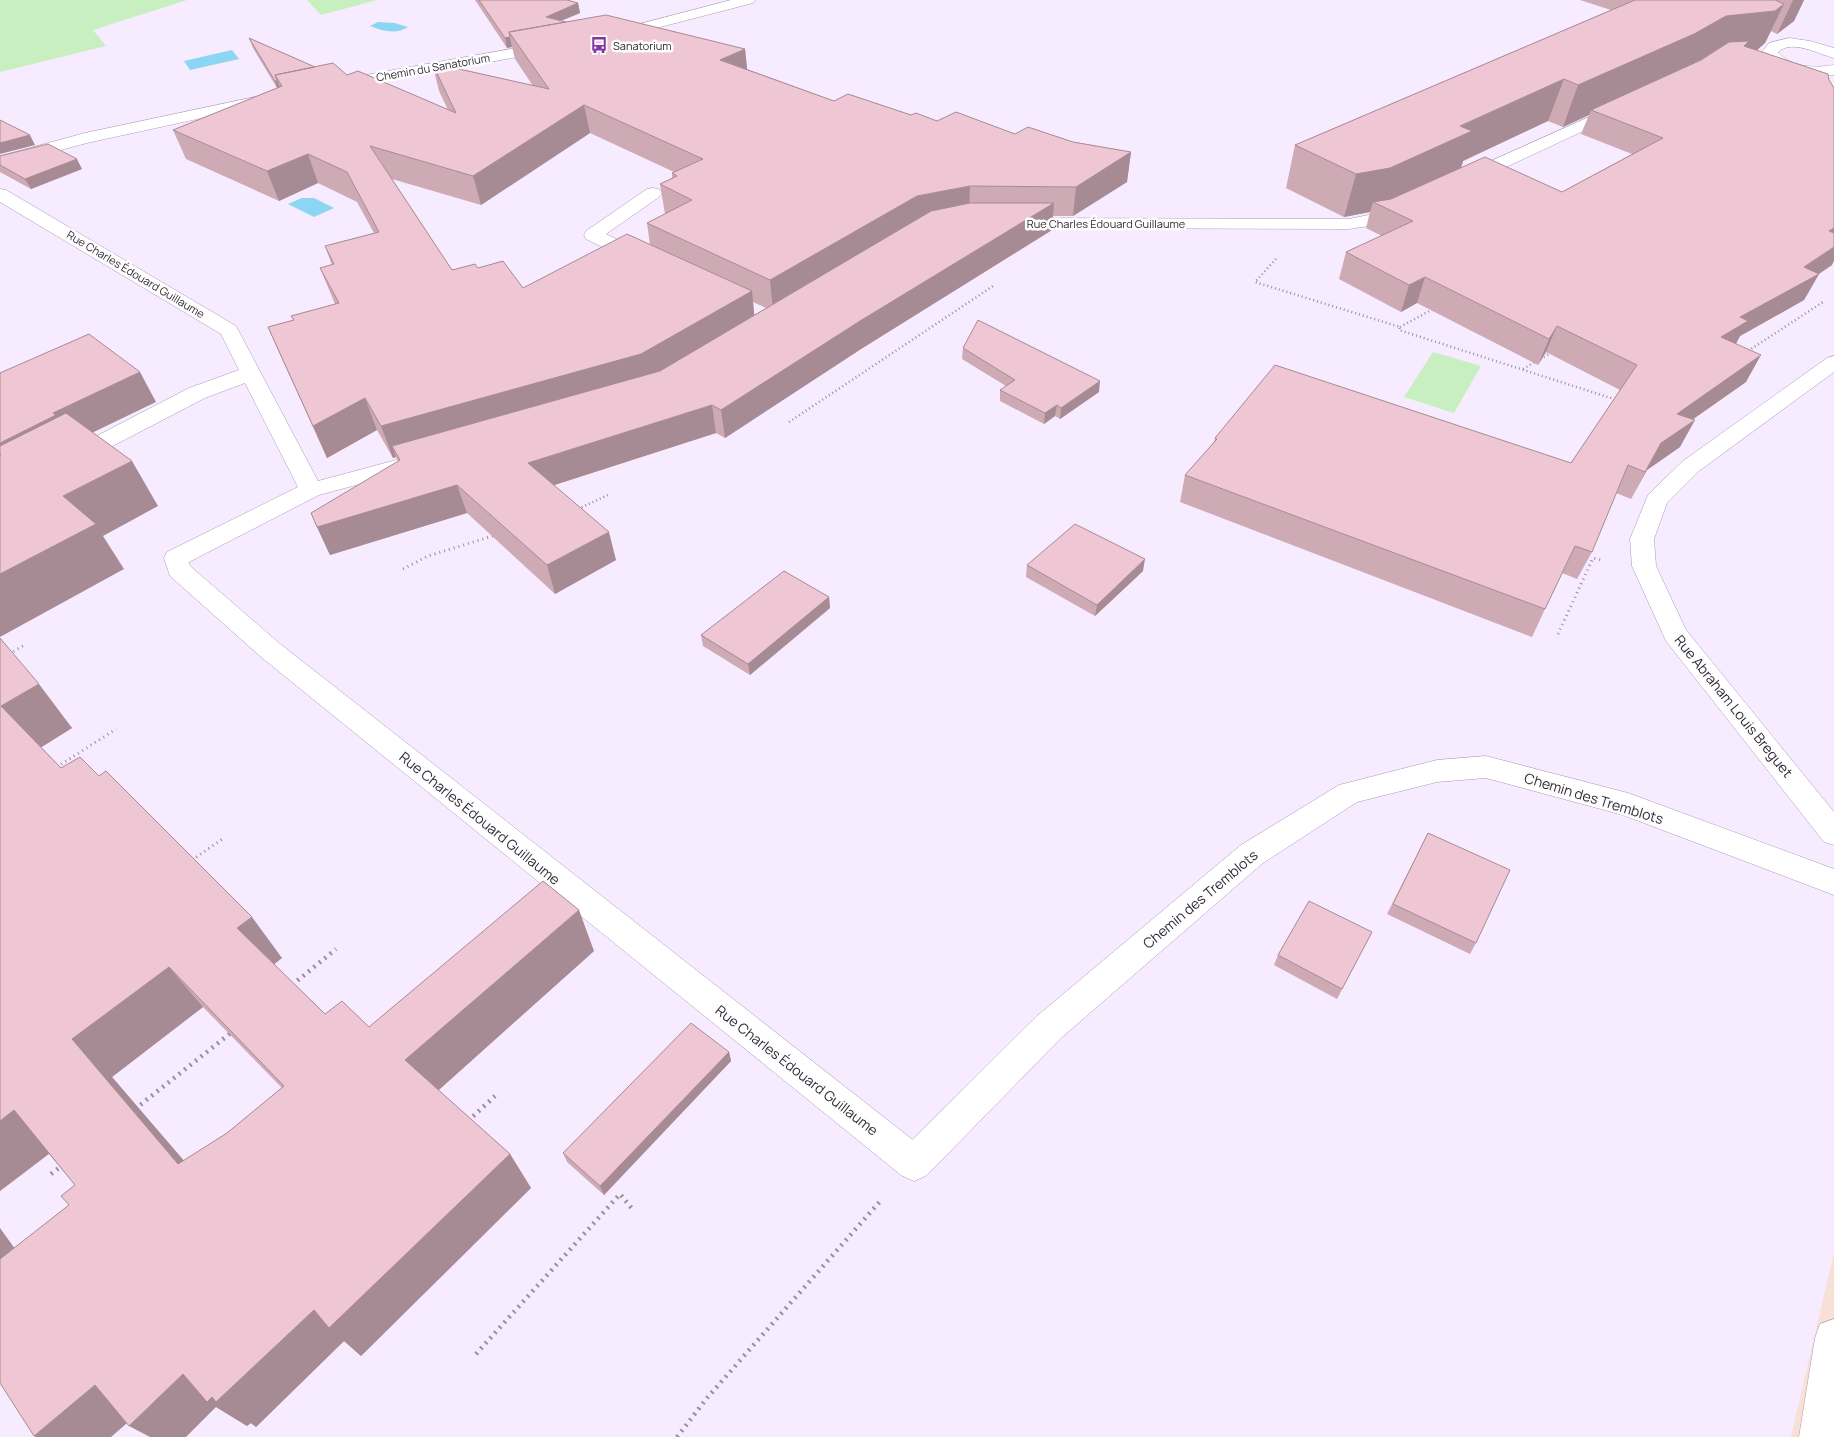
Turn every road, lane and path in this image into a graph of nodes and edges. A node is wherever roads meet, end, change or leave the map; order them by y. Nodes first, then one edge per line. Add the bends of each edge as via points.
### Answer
1 (748, 0) edge
2 (1766, 37) edge
3 (597, 38) edge
4 (569, 44) edge
5 (1778, 50) junction
6 (1831, 50) edge
7 (1753, 58) edge
8 (1826, 76) edge
9 (318, 89) edge
10 (282, 96) edge
11 (1632, 102) edge
12 (0, 161) edge
13 (1453, 186) edge
14 (653, 193) dead end
15 (0, 194) edge
16 (1418, 202) edge
17 (999, 223) edge
18 (657, 267) edge
19 (1255, 282) dead end
20 (993, 286) dead end
21 (1822, 302) dead end
22 (1435, 308) edge
23 (1400, 327) junction
24 (1556, 350) edge
25 (1747, 352) edge
26 (1834, 362) edge
27 (1522, 370) junction
28 (252, 373) junction
29 (1618, 400) edge
30 (789, 422) dead end
31 (434, 457) edge
32 (51, 469) edge
33 (311, 490) junction
34 (608, 495) dead end
35 (574, 510) edge
36 (502, 534) edge
37 (403, 569) dead end
38 (1646, 571) junction
39 (1558, 634) dead end
40 (23, 646) dead end
41 (8, 654) edge
42 (116, 730) dead end
43 (50, 771) edge
44 (1834, 833) edge
45 (224, 838) dead end
46 (184, 866) edge
47 (1834, 882) edge
48 (336, 949) dead end
49 (290, 986) edge
50 (236, 1028) edge
51 (495, 1096) dead end
52 (128, 1114) edge
53 (466, 1124) edge
54 (67, 1162) edge
55 (914, 1163) junction
56 (51, 1174) edge
57 (634, 1211) dead end
58 (1834, 1338) edge
59 (476, 1354) dead end
60 (677, 1437) edge
61 (1819, 1437) edge

1 - 3 street
2 - 5 street
4 - 9 street, Chemin du Sanatorium
5 - 6 street via 1804,44
5 - 7 street
5 - 8 street via 1798,68
10 - 12 street via 113,131
11 - 13 street
14 - 18 street via 593,234
15 - 28 street, Rue Charles Édouard Guillaume via 229,330
16 - 17 street, Rue Charles Édouard Guillaume via 1383,218 1349,224
19 - 23 path
20 - 30 path
21 - 25 path
22 - 23 path
23 - 27 path via 1399,330
24 - 27 path
26 - 38 street, Rue Abraham Louis Breguet via 1691,466 1656,500 1642,539
27 - 29 path
28 - 32 street via 197,393
28 - 33 street, Rue Charles Édouard Guillaume
31 - 33 street, Rue Charles Édouard Guillaume
33 - 55 street, Rue Charles Édouard Guillaume via 176,558 179,570 270,650
34 - 35 path
36 - 37 path via 428,556
38 - 39 path via 1594,558
38 - 44 street, Rue Abraham Louis Breguet via 1675,634
40 - 41 path
42 - 43 path
45 - 46 path
47 - 55 street, Chemin des Tremblots via 1628,805 1486,767 1437,771 1349,793 1252,854 1049,1028
48 - 49 path
50 - 52 path
51 - 53 path
54 - 56 path
55 - 60 path via 707,1398
57 - 59 path via 620,1194
58 - 61 street

